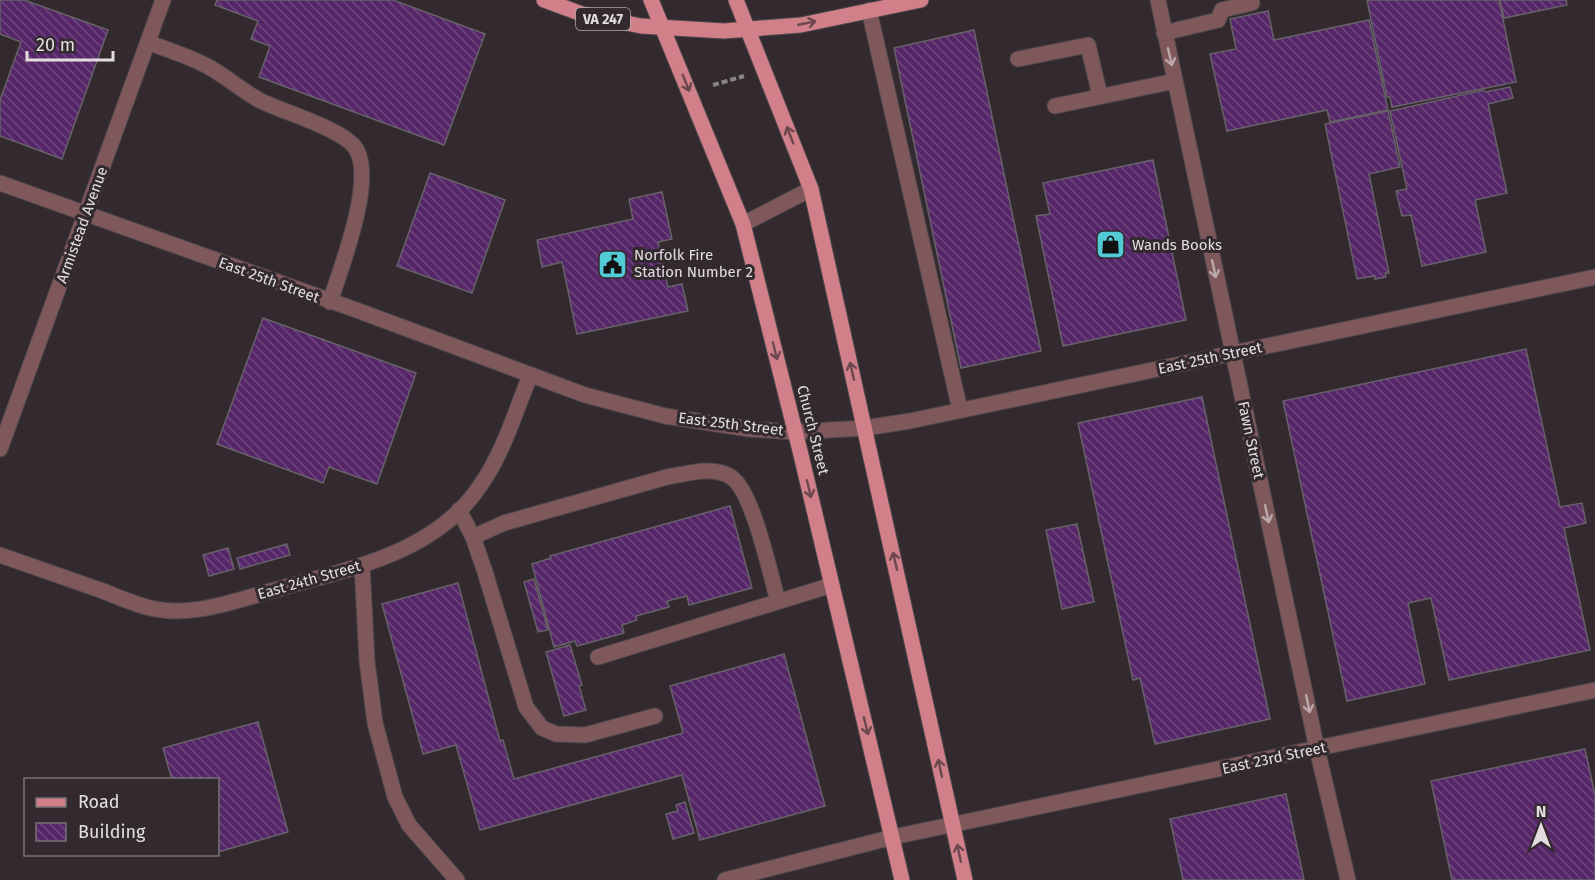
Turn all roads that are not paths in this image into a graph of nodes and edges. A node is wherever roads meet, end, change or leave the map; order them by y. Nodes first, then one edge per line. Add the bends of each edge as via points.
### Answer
1 (163, 0) edge
2 (544, 0) edge
3 (651, 0) edge
4 (736, 0) edge
5 (921, 0) edge
6 (1158, 0) edge
7 (1251, 0) edge
8 (869, 10) junction
9 (664, 29) junction
10 (749, 30) junction
11 (1164, 33) junction
12 (148, 42) junction
13 (1018, 59) dead end
14 (1175, 81) junction
15 (1101, 96) junction
16 (1055, 106) dead end
17 (0, 183) edge
18 (811, 189) junction
19 (86, 214) junction
20 (742, 224) junction
21 (1595, 277) edge
22 (330, 302) junction
23 (1232, 354) junction
24 (530, 376) junction
25 (960, 410) junction
26 (865, 428) junction
27 (795, 432) junction
28 (0, 449) edge
29 (459, 510) junction
30 (473, 537) junction
31 (0, 555) edge
32 (362, 565) junction
33 (832, 585) junction
34 (778, 601) junction
35 (598, 657) dead end
36 (1595, 690) edge
37 (655, 716) dead end
38 (1317, 749) junction
39 (953, 825) junction
40 (893, 837) junction
41 (457, 880) edge
42 (725, 880) edge
43 (902, 880) edge
44 (965, 880) edge
45 (1348, 880) edge

1 - 12 street, Armistead Avenue
2 - 9 main road, VA 247 via 582,14
3 - 9 main road, Church Street
4 - 10 main road
5 - 8 main road, VA 247
6 - 11 street, Fawn Street
7 - 11 street via 1252,3 1222,10 1218,20
10 -> 8 main road, VA 247 via 801,25
8 - 25 street
9 - 10 main road, VA 247
9 -> 20 main road, Church Street
18 -> 10 main road
11 -> 14 street, Fawn Street
12 - 19 street, Armistead Avenue
12 - 22 street via 207,65 260,100 354,145 362,184
13 - 15 street via 1088,45
14 - 15 street
14 -> 23 street, Fawn Street
15 - 16 street
17 - 19 street, East 25th Street
18 - 20 street
26 -> 18 main road
19 - 22 street, East 25th Street
19 - 28 street, Armistead Avenue
20 -> 27 main road, Church Street
21 - 23 street, East 25th Street
22 - 24 street, East 25th Street
23 - 25 street, East 25th Street
23 -> 38 street, Fawn Street
24 - 27 street, East 25th Street via 666,416
24 - 29 street, East 24th Street via 498,454 482,484
25 - 26 street, East 25th Street
26 - 27 street, East 25th Street
39 -> 26 main road
27 -> 33 main road, Church Street
29 - 30 street
29 - 32 street, East 24th Street via 424,539
30 - 34 street via 504,523 667,477 714,471 731,476 743,490
30 - 37 street via 526,707 542,728 556,734 585,735
31 - 32 street, East 24th Street via 150,608 182,611 214,607
32 - 41 street via 375,723 395,797 410,825
33 - 34 street
33 -> 40 main road, Church Street
34 - 35 street
36 - 38 street, East 23rd Street
38 - 39 street, East 23rd Street
38 - 45 street, Fawn Street
39 - 40 street, East 23rd Street
44 -> 39 main road
40 - 42 street, East 23rd Street
40 - 43 main road, Church Street

